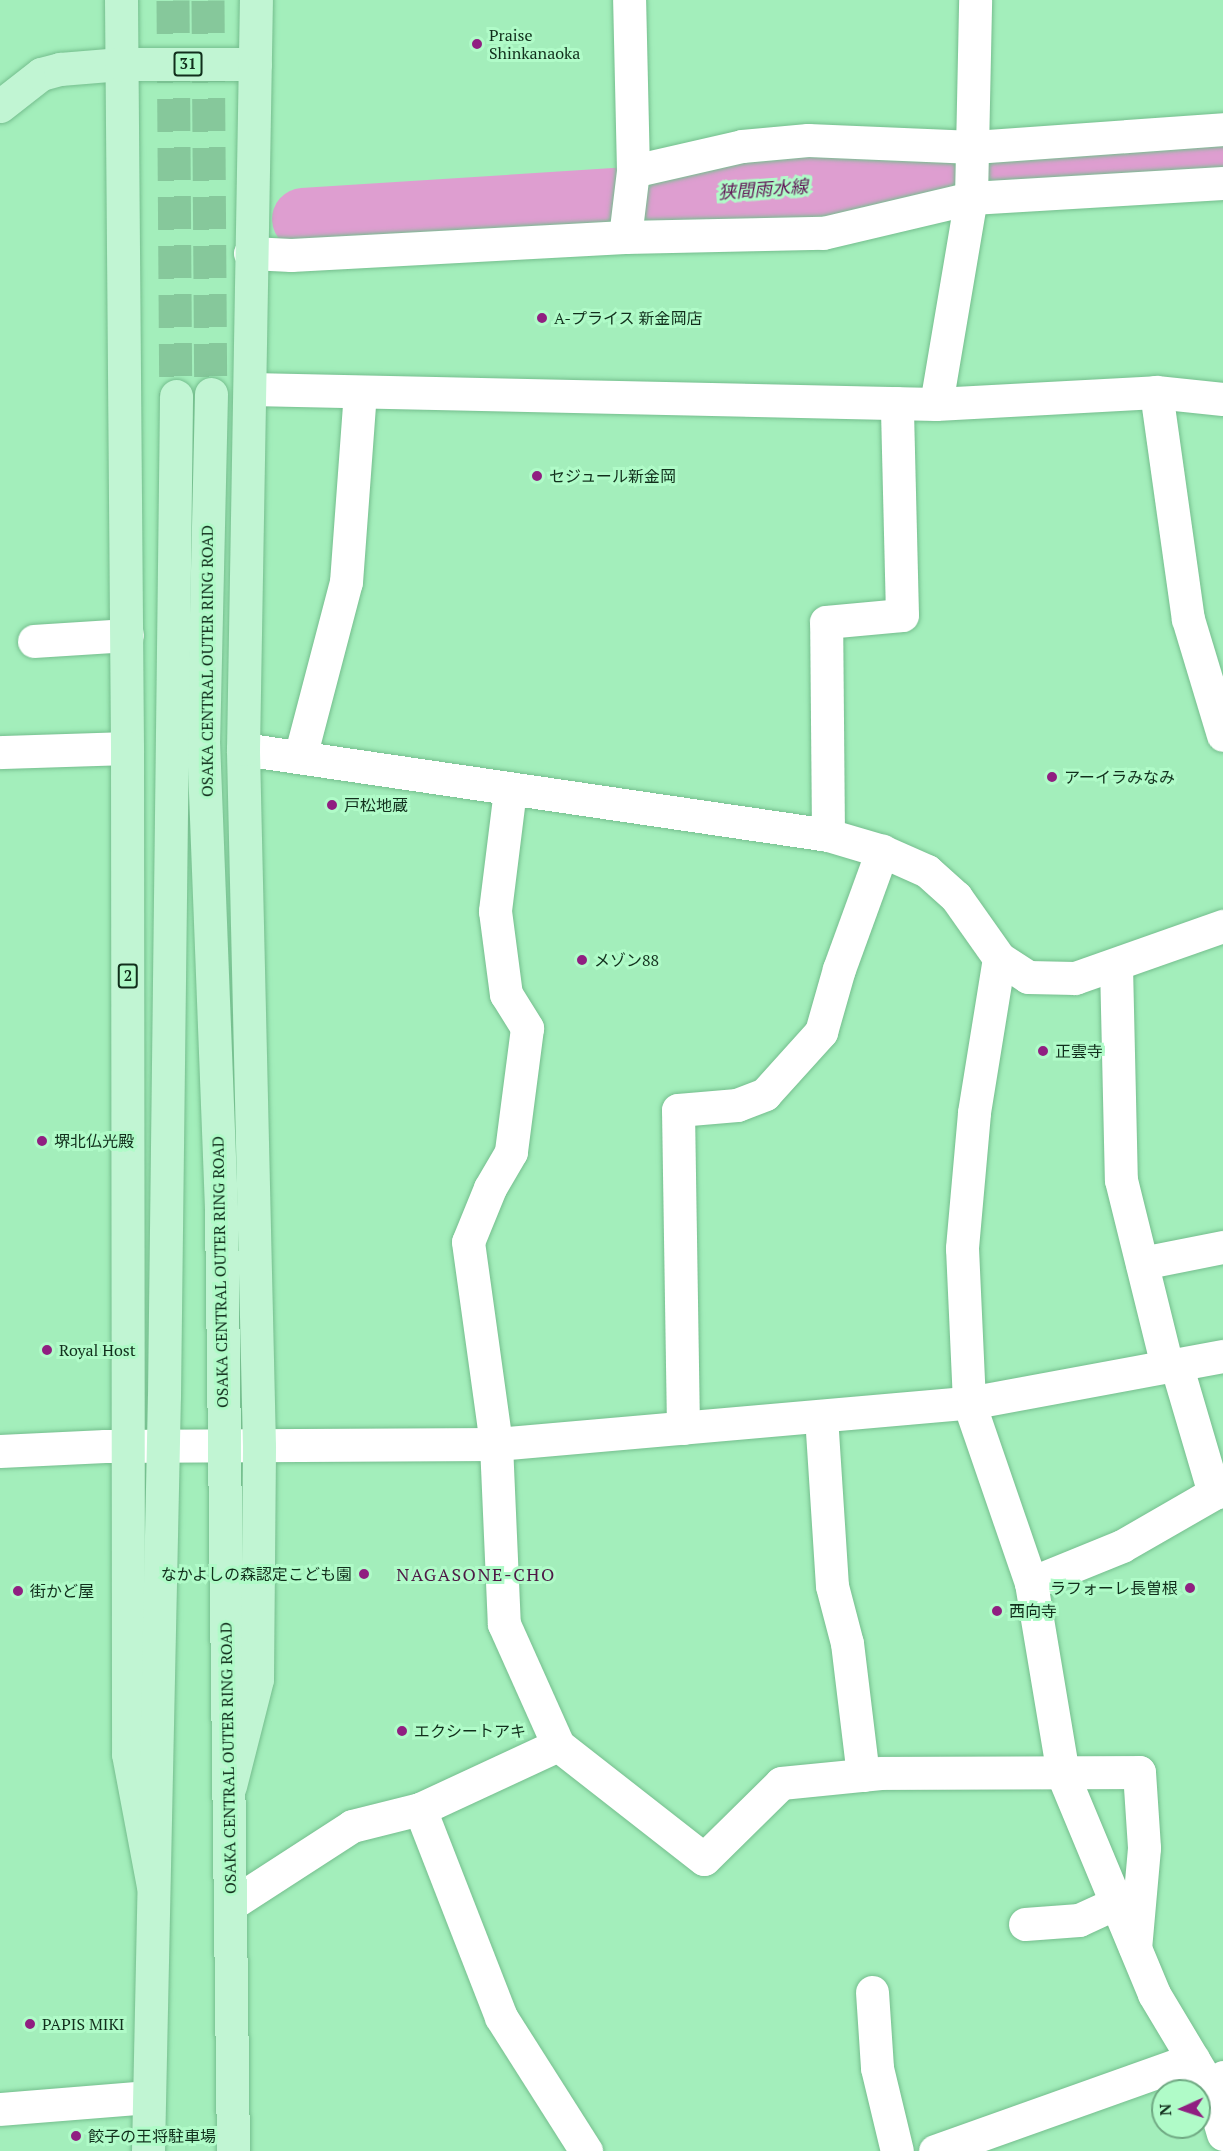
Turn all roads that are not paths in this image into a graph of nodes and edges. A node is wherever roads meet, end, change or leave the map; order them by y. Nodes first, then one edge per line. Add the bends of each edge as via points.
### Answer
1 (121, 0) edge
2 (256, 0) edge
3 (630, 0) edge
4 (975, 0) edge
5 (121, 64) junction
6 (255, 64) junction
7 (0, 106) edge
8 (1223, 129) edge
9 (972, 174) junction
10 (632, 177) junction
11 (1223, 183) edge
12 (626, 229) junction
13 (250, 253) junction
14 (251, 389) junction
15 (1156, 392) junction
16 (360, 393) junction
17 (211, 394) tunnel mouth
18 (176, 396) tunnel mouth
19 (1223, 399) edge
20 (897, 403) junction
21 (936, 404) junction
22 (127, 635) junction
23 (34, 641) dead end
24 (1223, 735) edge
25 (127, 748) junction
26 (243, 748) junction
27 (0, 752) edge
28 (300, 757) junction
29 (510, 789) junction
30 (828, 835) junction
31 (882, 851) junction
32 (1223, 927) edge
33 (999, 958) junction
34 (1116, 965) junction
35 (1223, 1247) edge
36 (1142, 1263) junction
37 (1223, 1356) edge
38 (1172, 1365) junction
39 (969, 1403) junction
40 (821, 1416) junction
41 (683, 1428) junction
42 (496, 1444) junction
43 (129, 1446) junction
44 (162, 1446) junction
45 (222, 1446) junction
46 (259, 1446) junction
47 (0, 1451) edge
48 (1218, 1492) edge
49 (1031, 1583) junction
50 (558, 1745) junction
51 (863, 1775) junction
52 (1063, 1775) junction
53 (230, 1786) junction
54 (420, 1809) junction
55 (153, 1886) junction
56 (1116, 1903) junction
57 (230, 1905) junction
58 (1025, 1924) dead end
59 (1135, 1948) junction
60 (872, 1992) dead end
61 (1208, 2074) edge
62 (148, 2097) junction
63 (0, 2109) edge
64 (1223, 2134) edge
65 (973, 2144) edge
66 (148, 2151) edge
67 (233, 2151) edge
68 (586, 2151) edge
69 (897, 2151) edge
70 (934, 2151) edge

1 - 5 main road, 2
2 - 6 main road
3 - 10 street
4 - 9 street
5 - 6 main road, 31
5 - 7 main road, 31 via 40,74
5 - 22 main road, 2
6 - 13 main road
8 - 9 street
9 - 10 street via 808,140 742,146
9 - 11 street
9 - 12 street via 822,233
9 - 21 street
10 - 12 street
12 - 13 street via 291,255
13 - 14 main road
14 - 16 street
14 - 26 main road
15 - 19 street
15 - 21 street
15 - 24 street via 1188,619
16 - 20 street
16 - 28 street via 346,582
17 - 45 main road, OSAKA CENTRAL OUTER RING ROAD via 203,740 221,1210
18 - 44 main road, OSAKA CENTRAL OUTER RING ROAD / 2
20 - 21 street
20 - 30 street via 902,615 826,622
22 - 23 street
22 - 25 main road, 2
25 - 27 street
25 - 43 main road, 2
26 - 28 street
26 - 46 main road
28 - 29 street
29 - 30 street
29 - 42 street via 495,911 506,994 527,1029 511,1152 490,1188 468,1242
30 - 31 street
31 - 33 street via 927,871 956,897
31 - 41 street via 839,969 821,1032 765,1094 737,1105 678,1110
32 - 34 street
33 - 34 street via 1028,977 1075,978
33 - 39 street via 974,1113 962,1248
34 - 36 street via 1121,1180
35 - 36 street
36 - 38 street
37 - 38 street
38 - 39 street
38 - 48 street
39 - 40 street
39 - 49 street
40 - 41 street
40 - 51 street via 832,1586 847,1643
41 - 42 street
42 - 46 street
42 - 50 street via 504,1624
43 - 44 street
43 - 47 street
43 - 55 main road, 2 via 128,1754
44 - 45 street
44 - 55 main road, OSAKA CENTRAL OUTER RING ROAD / 2
45 - 46 street
45 - 53 main road, OSAKA CENTRAL OUTER RING ROAD
46 - 53 main road via 257,1679
48 - 49 street via 1122,1546
49 - 52 street
50 - 51 street via 704,1859 781,1783
50 - 54 street
51 - 52 street
52 - 56 street
52 - 59 street via 1139,1773 1144,1848
53 - 57 main road, OSAKA CENTRAL OUTER RING ROAD
54 - 57 street via 352,1826
54 - 68 street via 501,2017
55 - 62 main road, OSAKA CENTRAL OUTER RING ROAD / 2
56 - 58 street via 1079,1920
56 - 59 street
57 - 67 main road, OSAKA CENTRAL OUTER RING ROAD
59 - 61 street via 1154,1994
60 - 69 street via 878,2068
61 - 64 street
61 - 65 street
62 - 63 street
62 - 66 main road, OSAKA CENTRAL OUTER RING ROAD / 2
65 - 70 street

